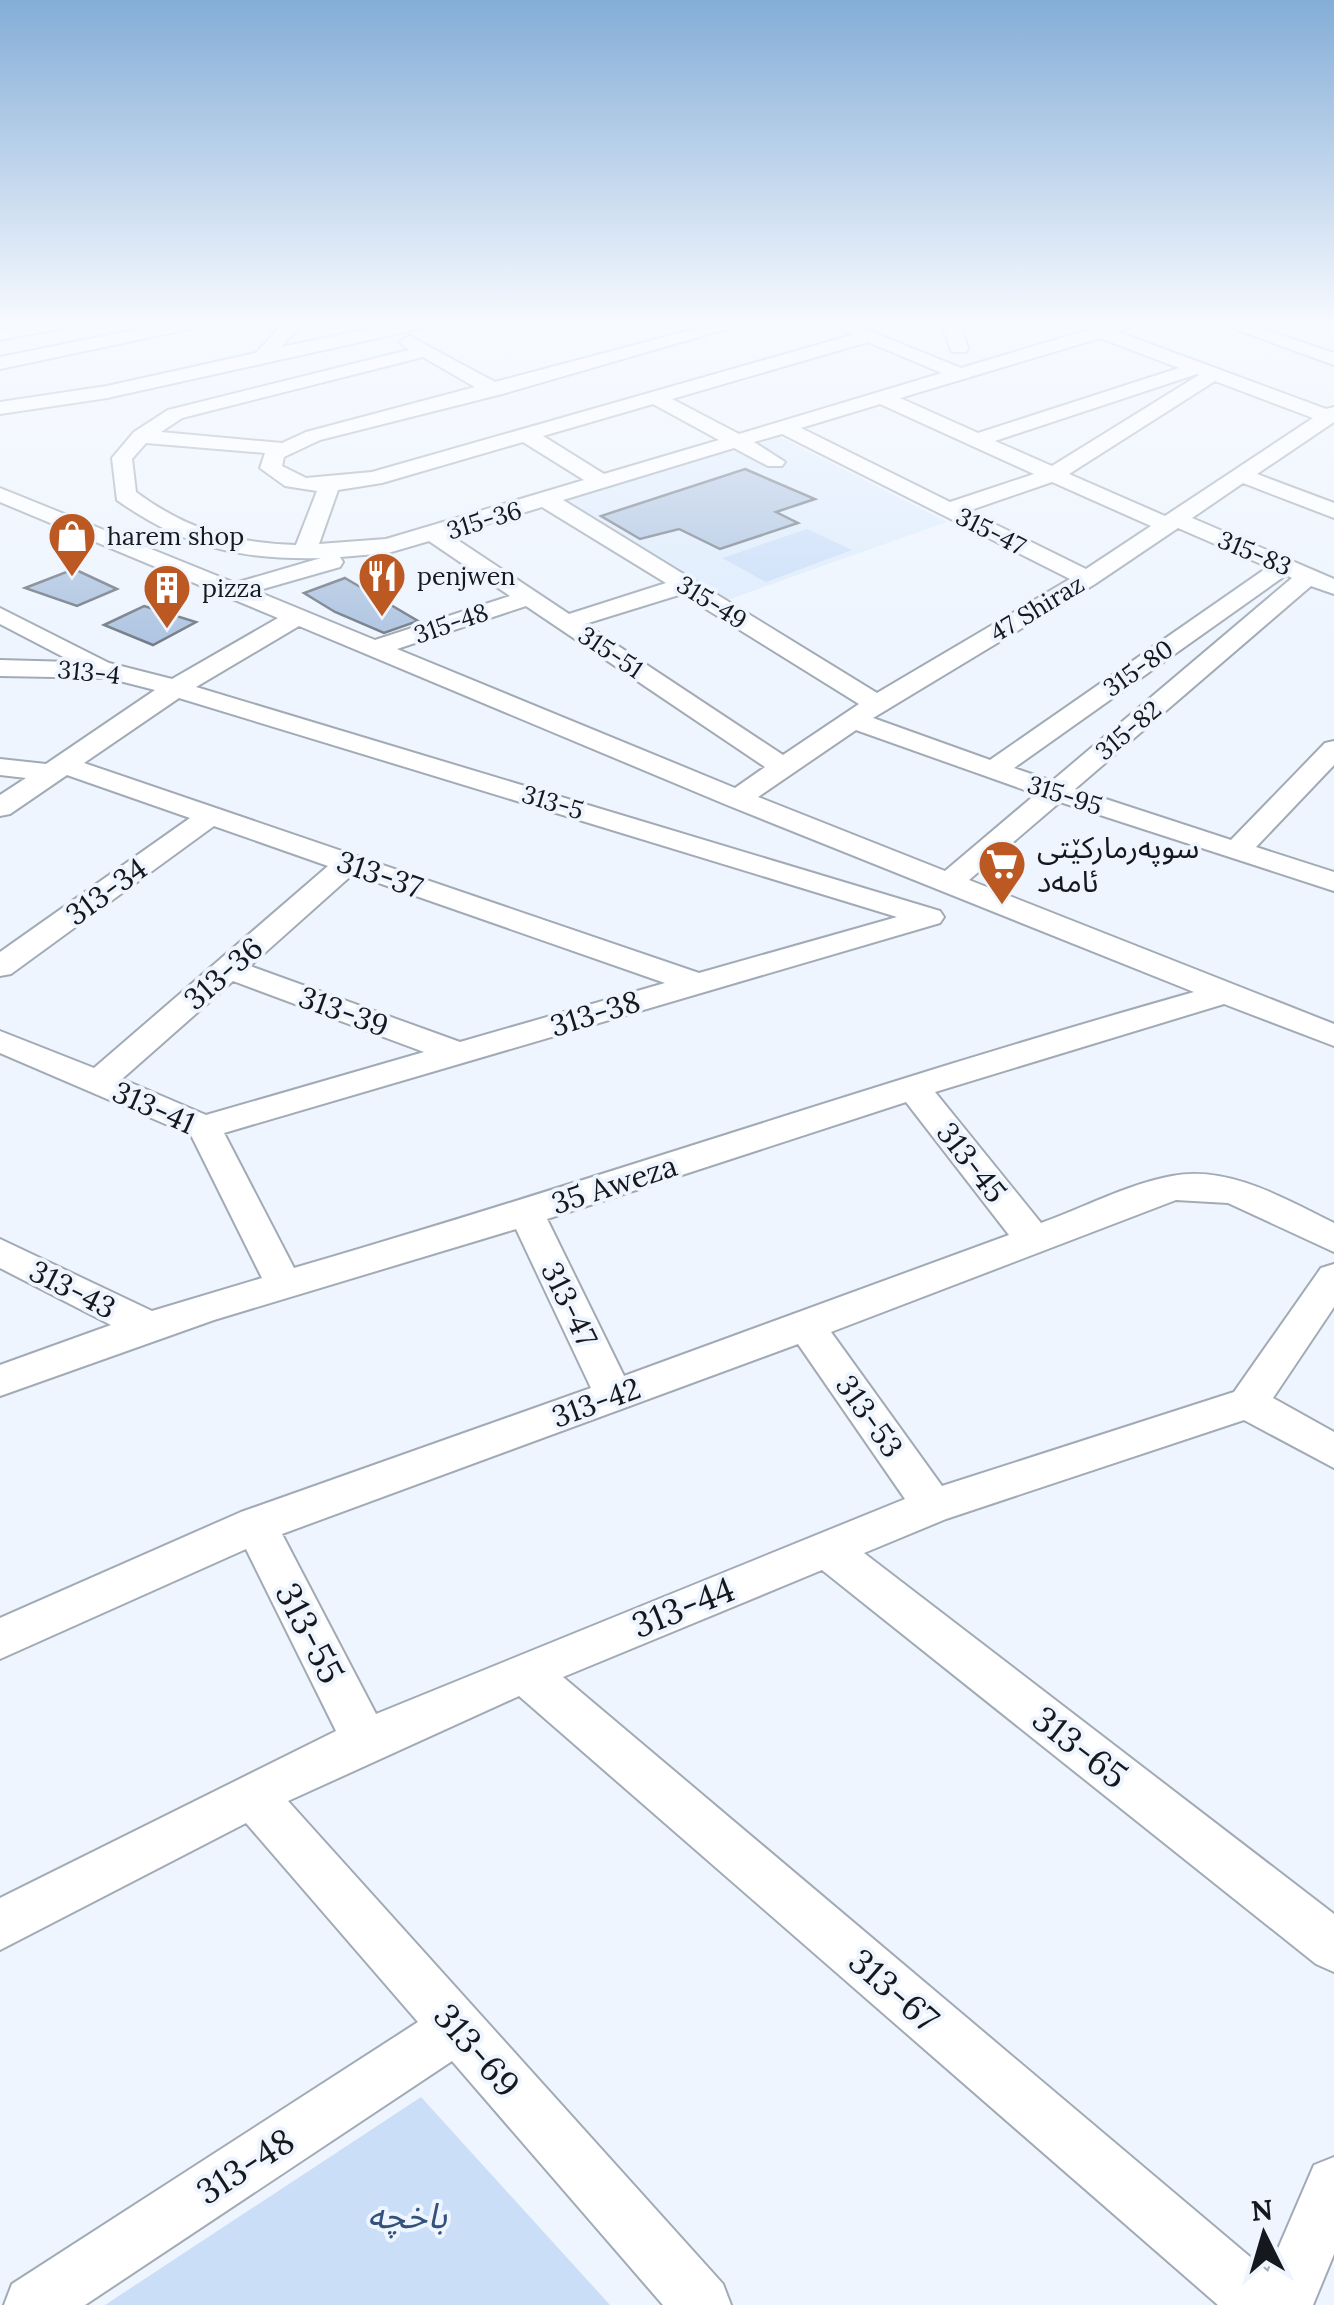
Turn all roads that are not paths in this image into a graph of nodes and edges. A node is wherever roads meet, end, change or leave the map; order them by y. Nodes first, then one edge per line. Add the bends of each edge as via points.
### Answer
1 (149, 431) edge
2 (334, 431) edge
3 (544, 431) edge
4 (715, 431) edge
5 (782, 431) edge
6 (790, 431) edge
7 (956, 431) edge
8 (1008, 431) edge
9 (1118, 431) edge
10 (1307, 431) edge
11 (1302, 434) junction
12 (527, 435) junction
13 (141, 436) junction
14 (313, 436) junction
15 (977, 440) junction
16 (738, 443) junction
17 (1334, 445) edge
18 (284, 449) junction
19 (774, 462) dead end
20 (1054, 474) junction
21 (1241, 475) junction
22 (386, 476) junction
23 (602, 482) junction
24 (330, 484) junction
25 (0, 494) edge
26 (546, 500) junction
27 (949, 510) junction
28 (1334, 511) edge
29 (1171, 522) junction
30 (435, 535) junction
31 (388, 546) junction
32 (306, 552) junction
33 (1296, 571) junction
34 (1086, 579) junction
35 (685, 585) junction
36 (1334, 587) edge
37 (232, 590) junction
38 (529, 597) junction
39 (0, 615) edge
40 (296, 617) junction
41 (566, 622) junction
42 (373, 649) junction
43 (0, 668) edge
44 (108, 670) junction
45 (176, 688) junction
46 (866, 712) junction
47 (1328, 764) edge
48 (0, 767) edge
49 (59, 769) junction
50 (786, 769) junction
51 (991, 770) junction
52 (1054, 792) junction
53 (737, 799) junction
54 (0, 808) edge
55 (213, 814) junction
56 (1239, 848) junction
57 (348, 864) junction
58 (1334, 882) edge
59 (948, 884) junction
60 (987, 899) junction
61 (929, 917) junction
62 (0, 967) edge
63 (228, 969) junction
64 (696, 983) junction
65 (1230, 992) junction
66 (1329, 1026) edge
67 (0, 1041) edge
68 (460, 1054) junction
69 (98, 1082) junction
70 (912, 1086) junction
71 (204, 1128) junction
72 (526, 1213) junction
73 (1032, 1238) junction
74 (1334, 1239) edge
75 (0, 1252) edge
76 (1334, 1278) edge
77 (283, 1283) junction
78 (147, 1326) junction
79 (806, 1326) junction
80 (0, 1381) edge
81 (614, 1395) junction
82 (1248, 1403) junction
83 (1334, 1452) edge
84 (933, 1506) junction
85 (256, 1525) junction
86 (826, 1548) junction
87 (0, 1639) edge
88 (526, 1674) junction
89 (365, 1742) junction
90 (252, 1795) junction
91 (0, 1924) edge
92 (1334, 1946) edge
93 (457, 2027) junction
94 (1334, 2185) edge
95 (33, 2305) edge
96 (702, 2305) edge
97 (1262, 2305) edge
98 (1284, 2305) edge

1 - 13 street
2 - 14 street
3 - 12 street
4 - 16 street
5 - 16 street, 315-36
6 - 27 street, 315-47
7 - 15 street, 315-83
8 - 15 street
9 - 20 street
10 - 11 street, 47 Shiraz
11 - 17 street
11 - 21 street, 47 Shiraz
12 - 22 street
12 - 23 street
13 - 18 street
13 - 32 street, 315-36 via 122,458 124,495 162,522 224,543
14 - 18 street
14 - 22 street
15 - 20 street, 315-83
16 - 19 street
16 - 23 street, 315-36
18 - 24 street via 272,461 276,474
20 - 27 street
20 - 29 street, 315-83
21 - 28 street
21 - 29 street, 47 Shiraz
22 - 24 street
23 - 26 street, 315-36
24 - 32 street
25 - 37 street
26 - 30 street, 315-36
26 - 35 street, 315-49
27 - 34 street, 315-47
29 - 33 street, 315-83
29 - 34 street, 47 Shiraz
30 - 31 street, 315-36
30 - 38 street, 315-51
31 - 32 street, 315-36
31 - 37 street
33 - 36 street, 315-83
33 - 51 street, 315-80
33 - 52 street, 315-82
34 - 46 street, 47 Shiraz
35 - 41 street
35 - 46 street, 315-49
37 - 40 street
38 - 41 street, 315-51
38 - 42 street, 315-48
39 - 44 street
40 - 42 street
40 - 45 street
41 - 50 street, 315-51
42 - 53 street
43 - 44 street, 313-4
44 - 45 street, 313-4
45 - 49 street
45 - 61 street, 313-5
46 - 50 street, 47 Shiraz
46 - 51 street, 315-95
47 - 56 street
48 - 49 street, 313-37
49 - 54 street
49 - 55 street, 313-37
50 - 53 street, 47 Shiraz
51 - 52 street, 315-95
52 - 56 street, 315-95
52 - 59 street, 315-82
53 - 59 street
55 - 57 street, 313-37
55 - 62 street, 313-34
56 - 58 street, 315-95
57 - 63 street, 313-36
57 - 64 street, 313-37
59 - 60 street
60 - 61 street, 313-38
60 - 65 street
61 - 64 street, 313-38
63 - 68 street, 313-39
63 - 69 street, 313-36
64 - 68 street, 313-38
65 - 66 street
65 - 70 street, 35 Aweza
67 - 69 street, 313-41
68 - 71 street, 313-38
69 - 71 street, 313-41
70 - 72 street, 35 Aweza
70 - 73 street, 313-45
71 - 77 street, 313-41
72 - 77 street, 35 Aweza
72 - 81 street, 313-47
73 - 74 street, 313-42 via 1200,1183 1238,1192
73 - 79 street, 313-42
75 - 78 street, 313-43
76 - 82 street
77 - 78 street, 35 Aweza
78 - 80 street, 35 Aweza
79 - 81 street, 313-42
79 - 84 street, 313-53
81 - 85 street, 313-42
82 - 83 street
82 - 84 street, 313-44
84 - 86 street, 313-44
85 - 87 street, 313-42
85 - 89 street, 313-55
86 - 88 street, 313-44
86 - 92 street, 313-65
88 - 89 street, 313-44
88 - 97 street, 313-67
89 - 90 street, 313-44
90 - 91 street, 313-44
90 - 93 street, 313-69
93 - 95 street, 313-48
93 - 96 street, 313-69
94 - 98 street

